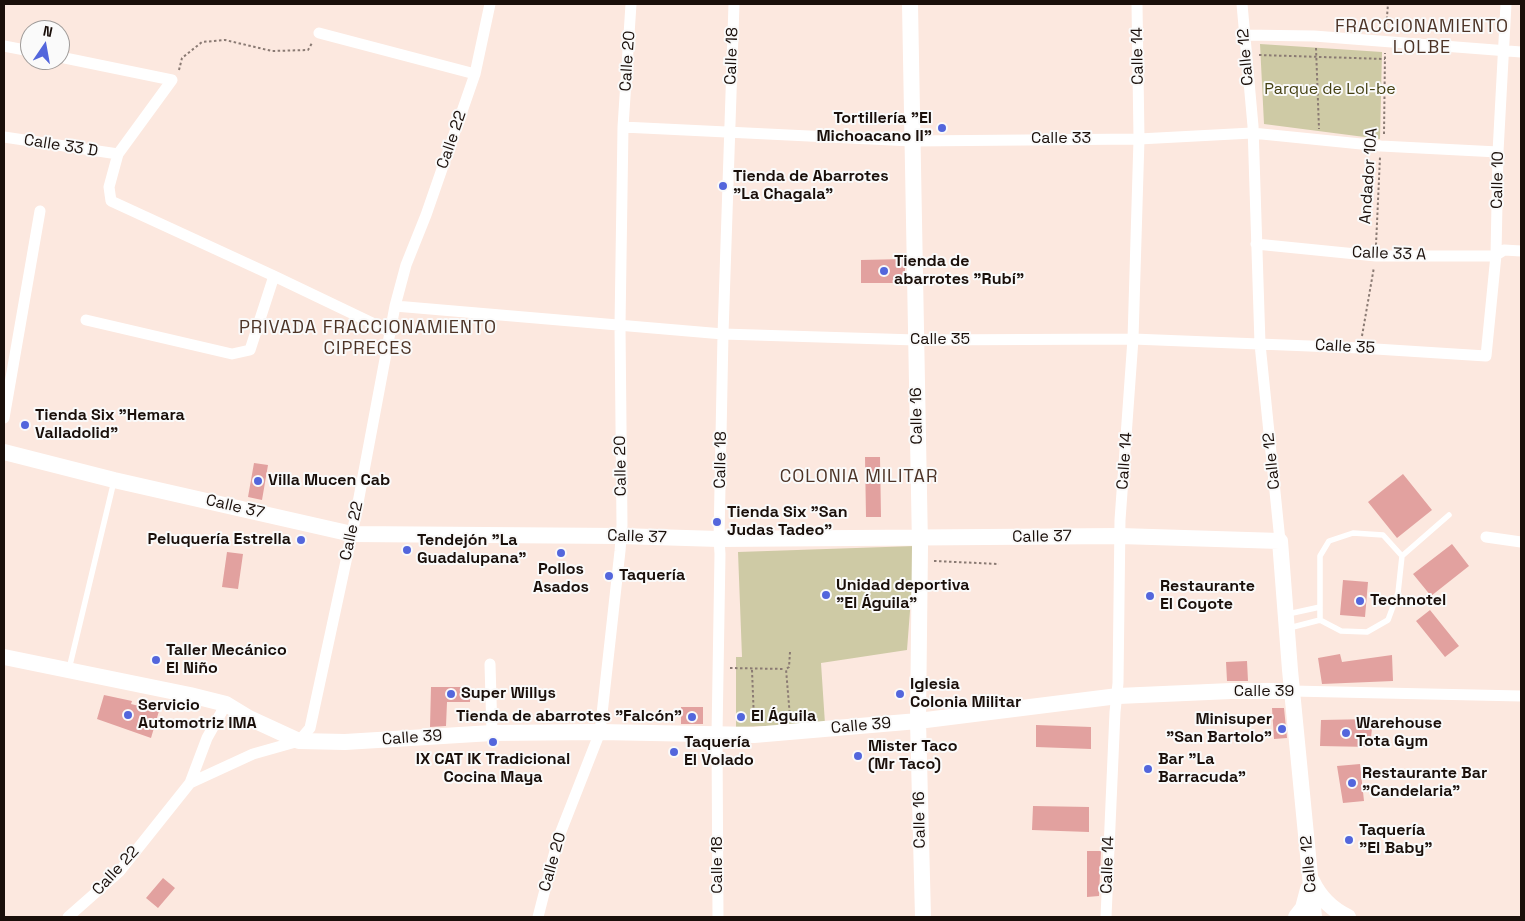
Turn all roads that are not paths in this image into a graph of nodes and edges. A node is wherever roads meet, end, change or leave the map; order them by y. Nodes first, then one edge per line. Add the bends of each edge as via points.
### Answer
1 (490, 4) edge
2 (631, 4) edge
3 (734, 4) edge
4 (910, 4) edge
5 (1137, 4) edge
6 (1242, 4) edge
7 (1506, 4) edge
8 (319, 32) road end
9 (1244, 35) junction
10 (4, 46) edge
11 (20, 49) edge
12 (1503, 50) junction
13 (1521, 52) edge
14 (70, 59) edge
15 (475, 74) junction
16 (623, 127) junction
17 (729, 132) junction
18 (1252, 133) junction
19 (4, 137) edge
20 (1139, 139) junction
21 (912, 141) junction
22 (1498, 152) junction
23 (118, 154) junction
24 (40, 211) dead end
25 (1256, 244) junction
26 (1521, 251) edge
27 (1496, 255) junction
28 (274, 276) junction
29 (395, 306) junction
30 (86, 320) dead end
31 (620, 326) junction
32 (391, 332) junction
33 (723, 334) junction
34 (1133, 339) junction
35 (916, 340) junction
36 (1260, 344) junction
37 (1486, 356) joint
38 (4, 418) edge
39 (4, 452) edge
40 (114, 480) junction
41 (1449, 515) dead end
42 (352, 534) junction
43 (620, 536) junction
44 (1120, 536) junction
45 (1486, 538) dead end
46 (719, 539) junction
47 (919, 539) junction
48 (1280, 541) junction
49 (1521, 542) edge
50 (1402, 556) junction
51 (1320, 607) junction
52 (1320, 620) junction
53 (1286, 621) junction
54 (4, 657) edge
55 (490, 664) dead end
56 (68, 671) junction
57 (1292, 691) junction
58 (1118, 696) junction
59 (1521, 696) edge
60 (226, 704) junction
61 (918, 721) junction
62 (600, 732) junction
63 (492, 733) junction
64 (717, 734) junction
65 (299, 741) junction
66 (190, 783) junction
67 (1311, 877) junction
68 (68, 917) edge
69 (538, 917) edge
70 (718, 917) edge
71 (922, 917) edge
72 (1106, 917) edge
73 (1296, 917) edge
74 (1314, 917) edge
75 (1348, 917) edge

1 - 15 street, Calle 22
2 - 16 street, Calle 20
3 - 17 street, Calle 18
4 - 21 main road, Calle 16
5 - 20 street, Calle 14
6 - 9 street, Calle 12
7 - 12 street, Calle 10
8 - 15 street
9 - 12 street via 1314,36
9 - 18 street, Calle 12
10 - 11 street
12 - 13 street
12 - 22 street, Calle 10
14 - 23 street via 172,80
15 - 29 street, Calle 22 via 406,265
16 - 17 street, Calle 33
16 - 31 street, Calle 20
17 - 21 street, Calle 33
17 - 33 street, Calle 18
18 - 20 street, Calle 33
18 - 22 street, Calle 33 via 1381,146
18 - 25 street, Calle 12
19 - 23 street, Calle 33 D
20 - 21 street, Calle 33
20 - 34 street, Calle 14
21 - 35 main road, Calle 16
22 - 27 street, Calle 10
23 - 28 street via 109,187 111,200
24 - 38 street
25 - 27 street, Calle 33 A via 1376,256
25 - 36 street, Calle 12
26 - 27 street, Calle 33 A via 1504,250
27 - 37 street, Calle 10
28 - 30 street via 250,350 232,354
28 - 32 street
29 - 31 street, Calle 35
29 - 32 street, Calle 22
31 - 33 street, Calle 35
31 - 43 street, Calle 20
32 - 42 street, Calle 22
33 - 35 street, Calle 35
33 - 46 street, Calle 18
34 - 35 street, Calle 35
34 - 36 street, Calle 35
34 - 44 street, Calle 14
35 - 47 main road, Calle 16
36 - 37 street, Calle 35
36 - 48 street, Calle 12
39 - 40 main road, Calle 37
40 - 42 main road, Calle 37
40 - 56 lane
41 - 50 lane
42 - 43 main road, Calle 37
42 - 65 street, Calle 22 via 310,728
43 - 46 main road, Calle 37
43 - 62 street, Calle 20
44 - 47 main road, Calle 37
44 - 48 main road, Calle 37
44 - 58 street, Calle 14
45 - 49 street
46 - 47 main road, Calle 37
46 - 64 street, Calle 18
47 - 61 main road, Calle 16
48 - 53 main road, Calle 12
50 - 51 lane via 1383,535 1353,533 1329,541 1320,556
50 - 52 lane via 1398,593 1388,620 1367,632 1341,631
51 - 52 lane
51 - 53 lane
52 - 53 lane
53 - 57 main road, Calle 12
54 - 56 main road, Calle 39
55 - 63 street
56 - 60 main road, Calle 39
57 - 58 main road, Calle 39
57 - 59 street, Calle 39
57 - 67 main road, Calle 12
58 - 61 main road, Calle 39
58 - 72 street, Calle 14
60 - 65 main road, Calle 39
60 - 66 street via 207,738
61 - 64 main road, Calle 39 via 754,735
61 - 71 main road, Calle 16
62 - 63 main road, Calle 39
62 - 64 main road, Calle 39
62 - 69 street, Calle 20 via 558,839
63 - 65 main road, Calle 39 via 345,742
64 - 70 street, Calle 18
65 - 66 street, Calle 22 via 253,754
66 - 68 street, Calle 22 via 119,872
67 - 73 main road via 1303,908
67 - 74 main road, Calle 12
67 - 75 main road via 1317,892 1326,902

